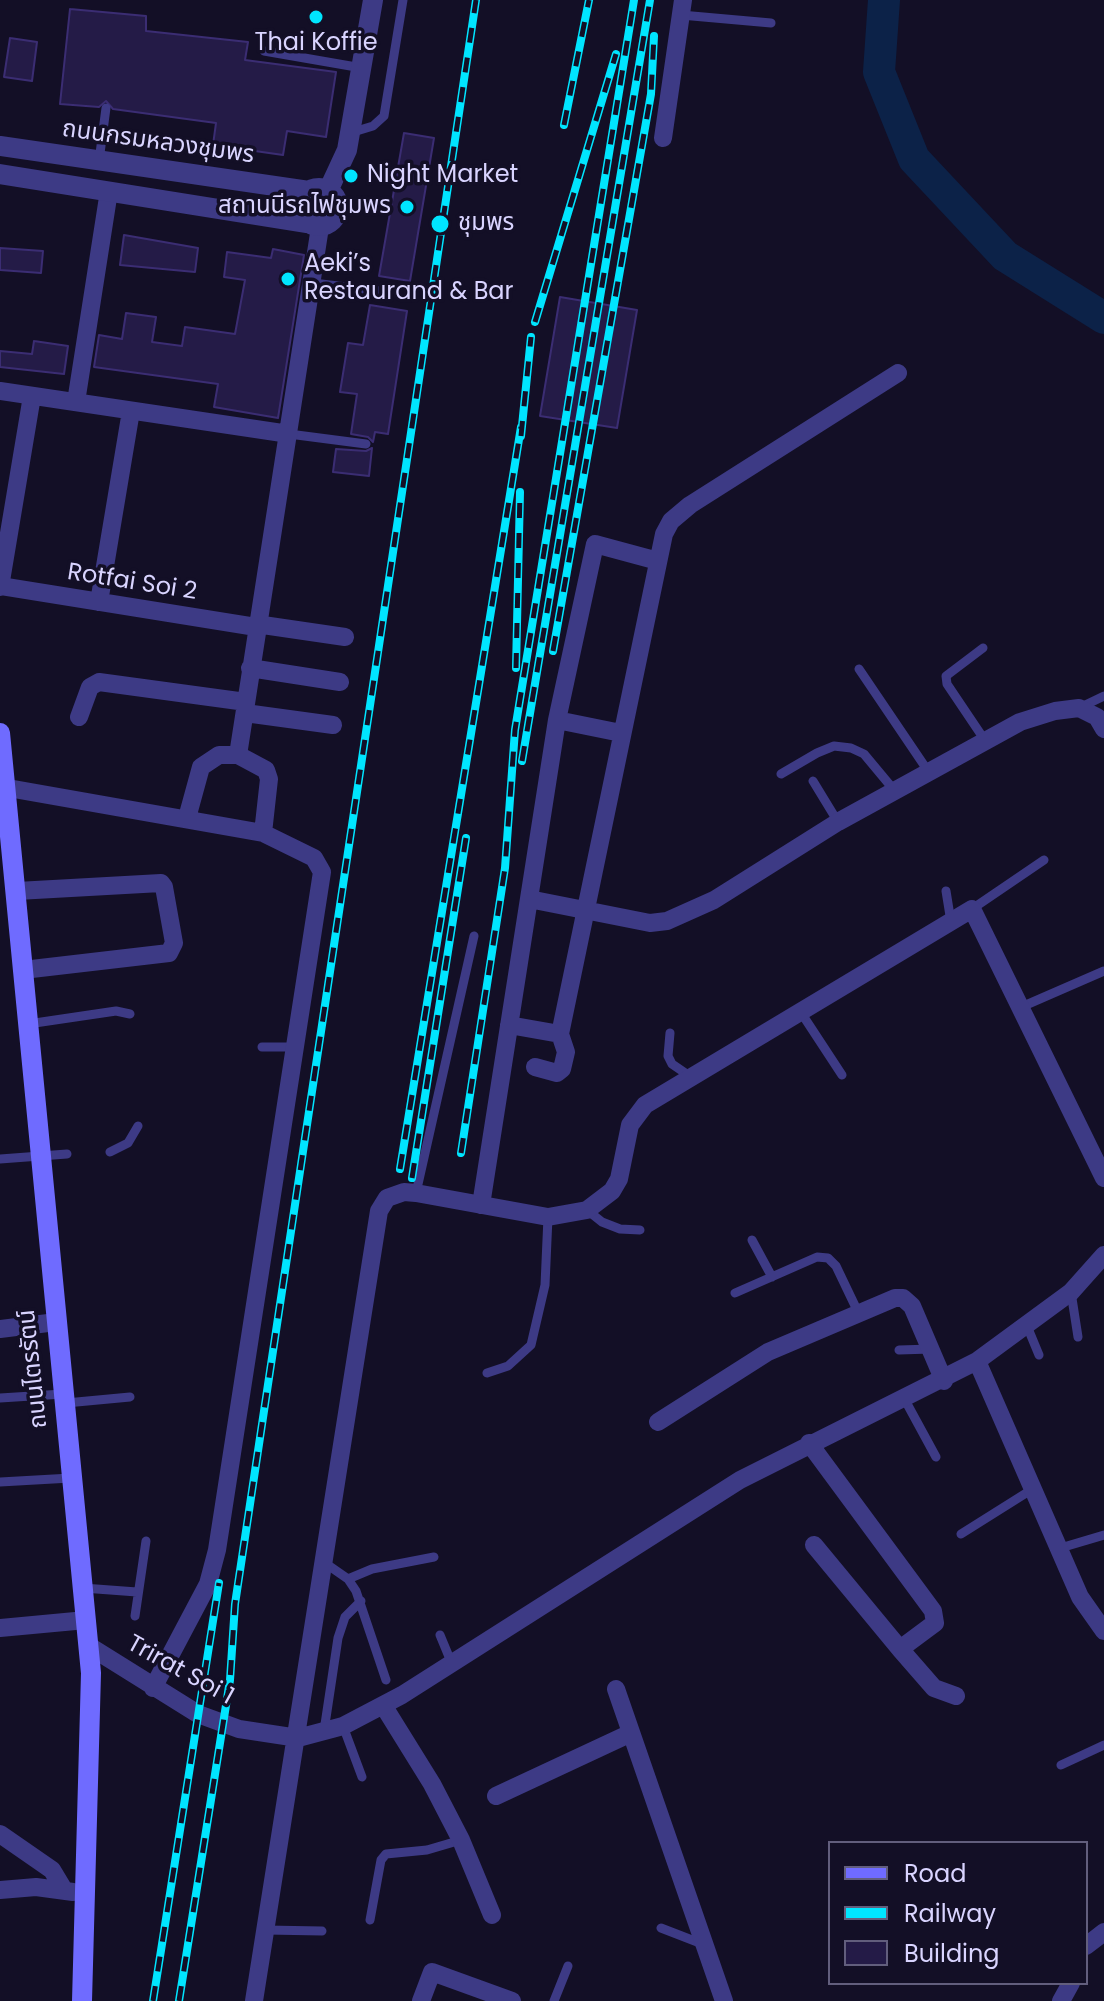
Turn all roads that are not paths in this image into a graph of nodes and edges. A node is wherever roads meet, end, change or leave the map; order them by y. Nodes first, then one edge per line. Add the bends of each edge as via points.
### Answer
1 (373, 0) edge
2 (403, 0) edge
3 (682, 7) edge
4 (771, 23) dead end
5 (264, 51) dead end
6 (362, 68) junction
7 (106, 108) dead end
8 (350, 133) junction
9 (663, 138) dead end
10 (0, 146) edge
11 (106, 162) junction
12 (0, 174) edge
13 (109, 191) junction
14 (318, 191) junction
15 (314, 225) junction
16 (313, 283) junction
17 (380, 291) dead end
18 (898, 373) dead end
19 (0, 391) edge
20 (32, 396) junction
21 (76, 402) junction
22 (131, 411) junction
23 (289, 434) junction
24 (366, 444) dead end
25 (658, 561) junction
26 (0, 586) edge
27 (99, 602) junction
28 (256, 625) junction
29 (345, 637) dead end
30 (983, 648) dead end
31 (250, 668) junction
32 (859, 669) dead end
33 (340, 682) dead end
34 (1104, 696) edge
35 (245, 707) junction
36 (1079, 708) junction
37 (79, 717) dead end
38 (557, 720) junction
39 (333, 725) dead end
40 (1104, 729) edge
41 (621, 733) junction
42 (0, 734) edge
43 (984, 739) junction
44 (238, 755) junction
45 (928, 771) junction
46 (781, 774) dead end
47 (813, 781) dead end
48 (8, 788) junction
49 (894, 790) junction
50 (187, 818) junction
51 (838, 822) junction
52 (263, 833) junction
53 (1044, 860) dead end
54 (946, 891) dead end
55 (529, 899) junction
56 (14, 900) junction
57 (584, 908) junction
58 (972, 909) junction
59 (951, 922) junction
60 (474, 936) dead end
61 (23, 970) junction
62 (1104, 971) edge
63 (1019, 1008) junction
64 (800, 1011) junction
65 (130, 1014) dead end
66 (28, 1024) junction
67 (509, 1025) junction
68 (670, 1033) dead end
69 (560, 1034) junction
70 (262, 1047) dead end
71 (294, 1047) junction
72 (535, 1067) dead end
73 (842, 1075) dead end
74 (691, 1077) junction
75 (138, 1126) dead end
76 (110, 1152) dead end
77 (40, 1154) junction
78 (67, 1154) dead end
79 (0, 1159) edge
80 (1104, 1178) edge
81 (416, 1193) junction
82 (481, 1205) junction
83 (587, 1210) junction
84 (548, 1217) junction
85 (640, 1230) dead end
86 (752, 1240) dead end
87 (1104, 1255) edge
88 (772, 1277) junction
89 (1071, 1292) junction
90 (735, 1293) dead end
91 (858, 1312) junction
92 (56, 1322) junction
93 (1027, 1326) junction
94 (0, 1329) edge
95 (1078, 1337) dead end
96 (931, 1349) junction
97 (899, 1350) dead end
98 (1039, 1355) dead end
99 (977, 1361) junction
100 (487, 1373) dead end
101 (944, 1381) junction
102 (130, 1397) dead end
103 (0, 1398) edge
104 (63, 1399) junction
105 (905, 1400) junction
106 (658, 1422) dead end
107 (809, 1443) junction
108 (936, 1457) dead end
109 (71, 1478) junction
110 (0, 1482) edge
111 (1031, 1490) junction
112 (961, 1534) dead end
113 (1104, 1535) edge
114 (146, 1541) dead end
115 (814, 1545) dead end
116 (1057, 1549) junction
117 (434, 1557) dead end
118 (325, 1563) junction
119 (348, 1579) junction
120 (83, 1588) junction
121 (137, 1592) junction
122 (361, 1601) junction
123 (135, 1616) dead end
124 (86, 1620) junction
125 (0, 1628) edge
126 (1104, 1631) edge
127 (440, 1635) dead end
128 (89, 1646) junction
129 (900, 1649) junction
130 (452, 1664) junction
131 (386, 1680) dead end
132 (153, 1688) junction
133 (616, 1689) dead end
134 (956, 1696) dead end
135 (383, 1705) junction
136 (334, 1729) junction
137 (631, 1733) junction
138 (298, 1738) junction
139 (1104, 1745) edge
140 (1061, 1765) dead end
141 (362, 1777) dead end
142 (496, 1796) dead end
143 (0, 1834) edge
144 (461, 1840) junction
145 (77, 1887) junction
146 (0, 1890) edge
147 (492, 1915) dead end
148 (370, 1920) dead end
149 (661, 1928) dead end
150 (266, 1930) junction
151 (322, 1931) dead end
152 (1104, 1932) edge
153 (1088, 1944) edge
154 (705, 1945) junction
155 (568, 1966) dead end
156 (82, 2001) edge
157 (254, 2001) edge
158 (421, 2001) edge
159 (512, 2001) edge
160 (554, 2001) edge
161 (724, 2001) edge

1 - 6 street
2 - 8 lane via 384,116 373,126
3 - 4 lane
3 - 9 street
5 - 6 lane
6 - 8 street
7 - 11 lane
8 - 14 street via 347,150
10 - 11 street, ถนนกรมหลวงชุมพร
11 - 13 street
11 - 14 street, ถนนกรมหลวงชุมพร
12 - 13 street
13 - 15 street
13 - 21 street
14 - 15 street via 299,207
14 - 15 street via 336,198 338,211 331,221
15 - 16 street
16 - 17 lane
16 - 23 street
18 - 25 street via 690,505 671,521
19 - 20 street
20 - 21 street
20 - 26 street
21 - 22 street
22 - 23 street
22 - 27 street
23 - 24 lane
23 - 28 street
25 - 38 street via 595,544
25 - 41 street
26 - 27 street, Rotfai Soi 2
27 - 28 street, Rotfai Soi 2
28 - 29 street, Rotfai Soi 2
28 - 31 street
30 - 43 lane via 946,676
31 - 33 street
31 - 35 street
32 - 45 lane
34 - 36 lane
35 - 37 street via 99,682 90,687
35 - 39 street
35 - 44 street
36 - 40 street via 1097,717
36 - 43 street via 1032,718
38 - 41 street
38 - 55 street
41 - 57 street
42 - 48 main road, ถนนไตรรัตน์
43 - 45 street
44 - 50 street via 219,755 201,767
44 - 52 street via 266,770 269,779
45 - 49 street
46 - 49 lane via 834,746 851,748 864,754
47 - 51 lane
48 - 50 street
48 - 56 main road, ถนนไตรรัตน์
49 - 51 street
50 - 52 street
51 - 57 street via 714,900 667,921 650,923
52 - 71 street via 314,858 322,872
53 - 58 lane
54 - 59 lane
55 - 57 street
55 - 67 street
56 - 61 main road, ถนนไตรรัตน์
56 - 61 street via 161,883 174,943 169,953
57 - 69 street
58 - 59 street
58 - 63 street
59 - 64 street
60 - 81 lane
61 - 66 main road, ถนนไตรรัตน์
62 - 63 lane
63 - 80 street
64 - 73 lane
64 - 74 street
65 - 66 lane via 116,1011
66 - 77 main road, ถนนไตรรัตน์
67 - 69 street
67 - 82 street
68 - 74 lane via 668,1056
69 - 72 street via 566,1052 562,1069 557,1073
70 - 71 lane
71 - 132 street via 217,1550 208,1584
74 - 83 street via 637,1112 619,1179
75 - 76 lane via 128,1143
77 - 78 lane
77 - 79 lane
77 - 92 main road, ถนนไตรรัตน์
81 - 82 street
81 - 118 street via 387,1198 379,1211
82 - 84 street
83 - 84 street
83 - 85 lane via 620,1229
84 - 100 lane via 545,1285 531,1345 508,1366
86 - 88 lane
87 - 89 street
88 - 90 lane
88 - 91 lane via 817,1257 828,1258
89 - 93 street
89 - 95 lane
91 - 96 street via 903,1298 912,1306
91 - 106 street via 768,1352
92 - 94 street
92 - 104 main road, ถนนไตรรัตน์
93 - 98 lane
93 - 99 street
96 - 97 lane
96 - 101 street
99 - 101 street
99 - 111 street
101 - 105 street
102 - 104 lane
103 - 104 lane
104 - 109 main road, ถนนไตรรัตน์
105 - 107 street
105 - 108 lane
107 - 129 street via 936,1617
107 - 130 street via 703,1503
109 - 110 lane
109 - 120 main road, ถนนไตรรัตน์
111 - 112 lane
111 - 116 street
113 - 116 lane
114 - 121 lane
115 - 129 street
116 - 126 street
117 - 119 lane
118 - 119 lane
118 - 138 street
119 - 122 lane
120 - 121 lane
120 - 124 main road, ถนนไตรรัตน์
121 - 123 lane
122 - 131 lane
122 - 136 lane via 345,1617 338,1638
124 - 125 street
124 - 128 main road, ถนนไตรรัตน์
127 - 130 lane
128 - 132 street, Trirat Soi 1
128 - 145 main road, ถนนไตรรัตน์
129 - 134 street via 934,1688
130 - 135 street
132 - 138 street, Trirat Soi 1 via 198,1714 239,1729
133 - 137 street
135 - 136 street
135 - 144 street
136 - 138 street
136 - 141 lane
137 - 142 street
137 - 154 street
138 - 150 street
139 - 140 lane
143 - 145 street
144 - 147 street
144 - 148 lane via 386,1854
145 - 146 street
145 - 156 main road, ถนนไตรรัตน์
149 - 154 lane
150 - 151 lane
150 - 157 street
152 - 153 street
154 - 161 street
155 - 160 lane
158 - 159 street via 432,1972

